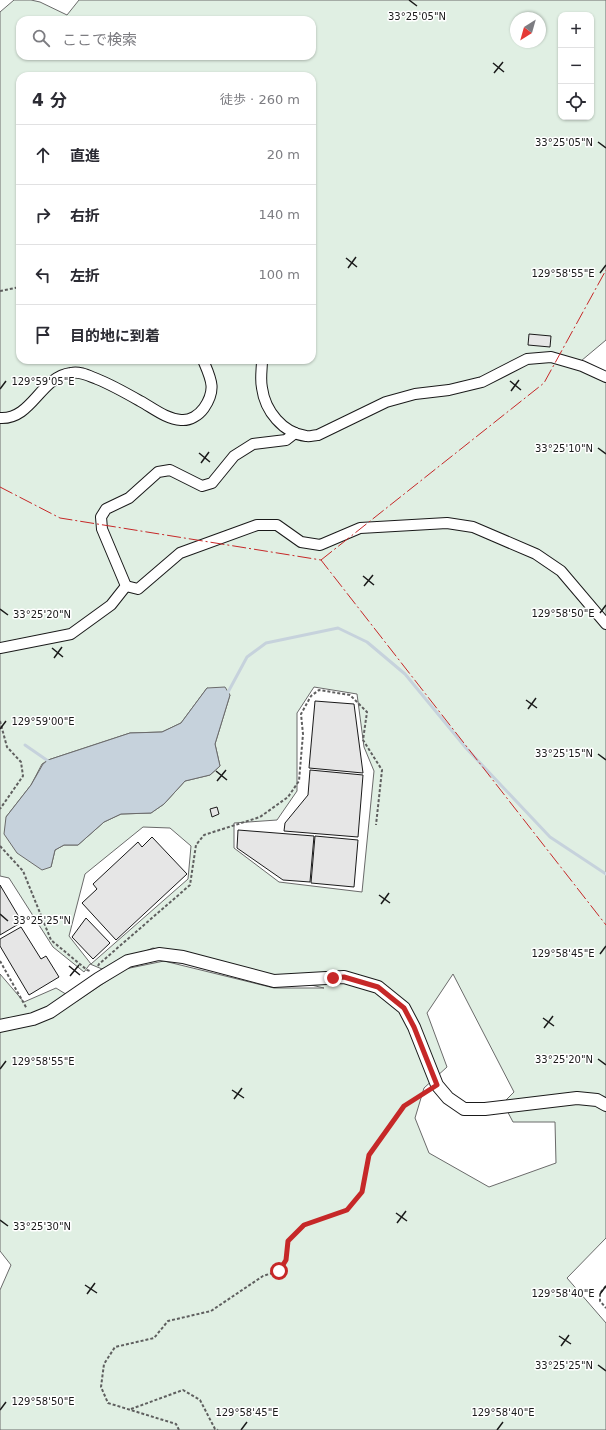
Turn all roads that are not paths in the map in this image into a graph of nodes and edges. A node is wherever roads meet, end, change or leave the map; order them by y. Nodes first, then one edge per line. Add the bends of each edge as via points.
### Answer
1 (205, 364) edge
2 (262, 364) edge
3 (606, 377) edge
4 (0, 418) edge
5 (294, 433) junction
6 (126, 586) junction
7 (606, 624) edge
8 (0, 648) edge
9 (0, 1026) edge
10 (606, 1105) edge

1 - 4 street via 212,389 210,399 192,418 182,420 167,416 113,386 86,374 73,372 62,374 50,382 16,416
2 - 5 street via 262,388 268,409 281,424
3 - 5 street via 582,366 551,357 527,359 482,382 449,390 414,394 386,402 318,435
5 - 6 street via 286,440 253,444 234,456 212,483 202,486 170,470 158,472 129,498 106,510 101,518 102,529
6 - 7 street via 138,589 180,553 257,525 277,525 301,542 320,545 360,528 448,523 473,527 536,554 561,571
6 - 8 street via 110,605 71,634
9 - 10 street via 33,1019 50,1012 97,975 128,961 159,954 183,957 274,981 344,977 378,987 404,1008 437,1085 448,1098 464,1108 485,1109 577,1098 597,1100

